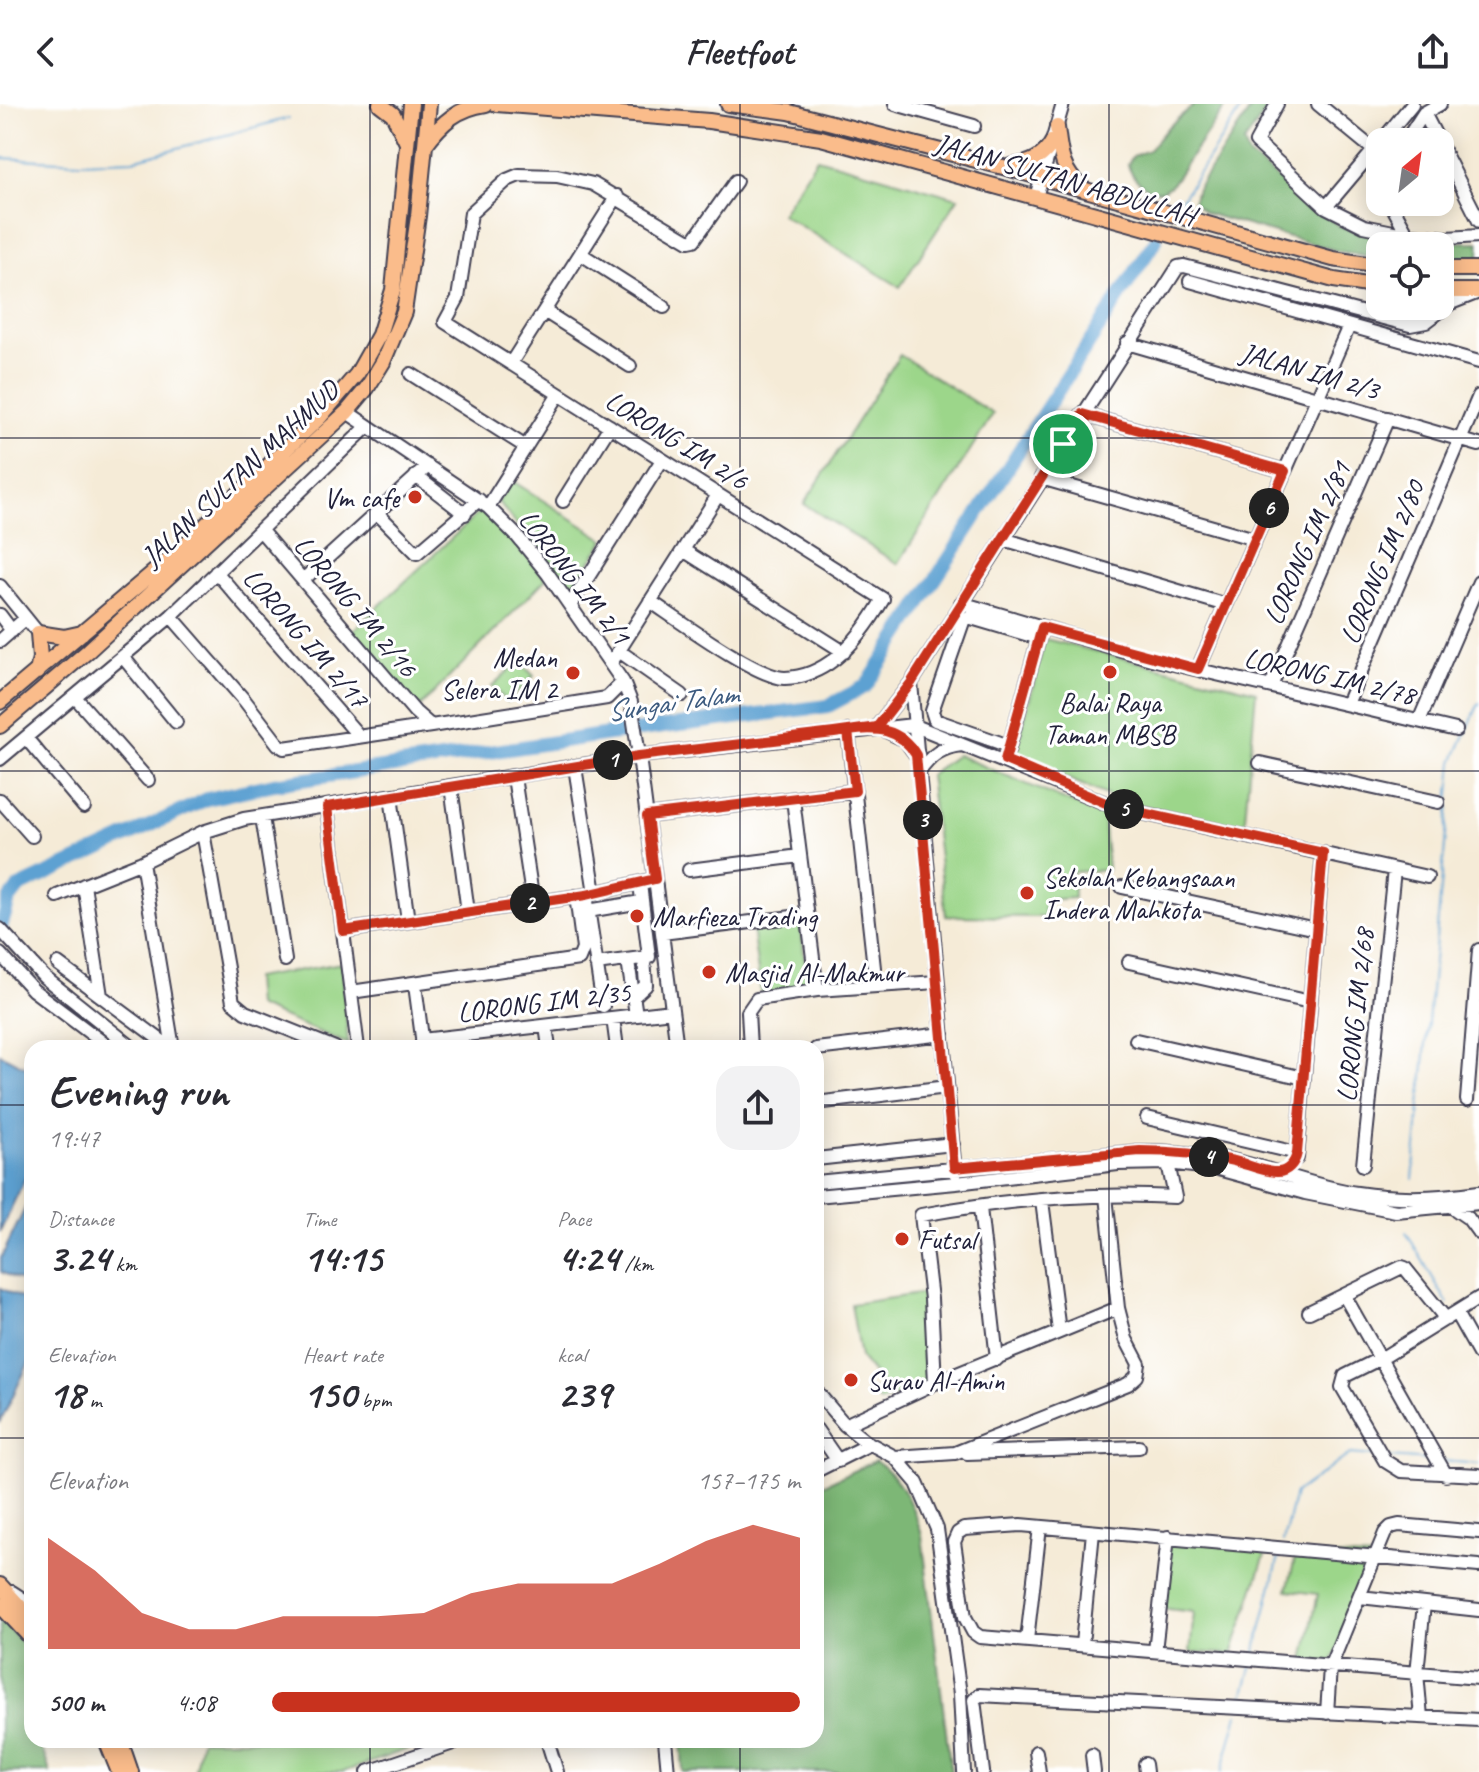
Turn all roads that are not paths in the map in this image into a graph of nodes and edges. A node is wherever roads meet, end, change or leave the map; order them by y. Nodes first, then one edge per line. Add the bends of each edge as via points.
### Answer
1 (380, 104) edge
2 (411, 104) edge
3 (429, 104) edge
4 (486, 104) edge
5 (496, 104) edge
6 (728, 104) edge
7 (895, 104) edge
8 (1063, 104) edge
9 (1277, 104) edge
10 (1318, 104) edge
11 (1412, 104) edge
12 (1440, 104) edge
13 (790, 108) edge
14 (1424, 113) junction
15 (974, 126) dead end
16 (1392, 128) edge
17 (1414, 128) edge
18 (1432, 128) edge
19 (1055, 134) junction
20 (1366, 137) edge
21 (425, 145) junction
22 (409, 147) junction
23 (1366, 159) edge
24 (1003, 167) junction
25 (1454, 171) edge
26 (1042, 178) junction
27 (736, 181) dead end
28 (1088, 191) junction
29 (617, 196) junction
30 (1036, 197) junction
31 (1133, 203) junction
32 (1326, 207) junction
33 (1196, 221) junction
34 (1479, 221) edge
35 (1128, 223) junction
36 (1393, 232) edge
37 (1479, 236) edge
38 (1454, 238) edge
39 (1211, 247) junction
40 (581, 254) junction
41 (1366, 264) edge
42 (1454, 269) edge
43 (1479, 269) edge
44 (1190, 281) dead end
45 (1366, 285) edge
46 (1454, 291) edge
47 (1479, 291) edge
48 (664, 307) dead end
49 (544, 311) junction
50 (1426, 322) joint
51 (1349, 326) junction
52 (1127, 343) junction
53 (1479, 362) edge
54 (511, 363) junction
55 (630, 366) dead end
56 (411, 374) dead end
57 (559, 394) junction
58 (1479, 396) edge
59 (1318, 398) junction
60 (347, 412) junction
61 (1082, 414) junction
62 (1388, 418) junction
63 (368, 426) junction
64 (610, 426) junction
65 (1461, 439) junction
66 (1479, 445) edge
67 (526, 447) junction
68 (662, 460) junction
69 (428, 466) junction
70 (1285, 471) junction
71 (416, 476) junction
72 (1041, 478) junction
73 (718, 495) junction
74 (563, 501) dead end
75 (483, 503) junction
76 (377, 513) junction
77 (465, 514) junction
78 (261, 531) junction
79 (1003, 539) junction
80 (1255, 539) junction
81 (683, 550) junction
82 (216, 572) junction
83 (303, 580) junction
84 (1479, 582) edge
85 (0, 586) edge
86 (650, 601) junction
87 (961, 603) junction
88 (571, 604) junction
89 (1226, 605) junction
90 (0, 615) edge
91 (171, 616) junction
92 (26, 618) junction
93 (12, 631) junction
94 (38, 633) junction
95 (82, 633) junction
96 (1041, 633) junction
97 (0, 641) edge
98 (619, 651) junction
99 (844, 652) junction
100 (123, 657) junction
101 (611, 663) junction
102 (1198, 669) junction
103 (37, 672) junction
104 (623, 682) junction
105 (911, 683) junction
106 (1271, 686) junction
107 (682, 695) dead end
108 (75, 697) junction
109 (0, 702) edge
110 (1347, 704) junction
111 (1419, 721) junction
112 (176, 722) dead end
113 (913, 725) junction
114 (0, 726) edge
115 (431, 726) junction
116 (877, 727) junction
117 (1456, 730) dead end
118 (848, 731) junction
119 (359, 736) junction
120 (26, 738) junction
121 (966, 745) junction
122 (1009, 746) junction
123 (639, 753) junction
124 (916, 755) junction
125 (0, 759) edge
126 (1005, 760) junction
127 (1260, 763) dead end
128 (575, 767) junction
129 (919, 772) junction
130 (514, 777) junction
131 (148, 780) dead end
132 (451, 786) junction
133 (855, 791) junction
134 (391, 796) junction
135 (793, 799) junction
136 (0, 800) edge
137 (1438, 802) dead end
138 (84, 807) dead end
139 (327, 807) junction
140 (647, 816) junction
141 (262, 817) junction
142 (203, 832) junction
143 (32, 836) dead end
144 (1323, 853) junction
145 (800, 856) junction
146 (142, 862) junction
147 (689, 870) dead end
148 (1394, 870) junction
149 (1427, 877) dead end
150 (655, 879) junction
151 (640, 884) junction
152 (84, 885) junction
153 (1122, 887) dead end
154 (585, 894) junction
155 (57, 896) dead end
156 (533, 902) junction
157 (641, 902) junction
158 (588, 911) junction
159 (468, 912) junction
160 (808, 915) junction
161 (408, 921) junction
162 (0, 929) edge
163 (1316, 929) junction
164 (343, 931) junction
165 (662, 933) junction
166 (1479, 950) edge
167 (4, 958) edge
168 (644, 959) junction
169 (285, 960) dead end
170 (628, 961) junction
171 (1129, 962) dead end
172 (58, 964) dead end
173 (596, 964) junction
174 (937, 982) junction
175 (415, 985) junction
176 (876, 986) junction
177 (817, 990) junction
178 (351, 992) junction
179 (101, 996) junction
180 (633, 997) junction
181 (1310, 1002) junction
182 (603, 1006) dead end
183 (672, 1011) junction
184 (636, 1015) junction
185 (613, 1018) junction
186 (546, 1026) junction
187 (484, 1033) junction
188 (943, 1034) junction
189 (99, 1040) edge
190 (123, 1040) edge
191 (161, 1040) edge
192 (171, 1040) edge
193 (315, 1040) edge
194 (357, 1040) edge
195 (422, 1040) edge
196 (445, 1040) edge
197 (485, 1040) edge
198 (548, 1040) edge
199 (616, 1040) edge
200 (676, 1040) edge
201 (750, 1040) edge
202 (1136, 1040) dead end
203 (824, 1048) edge
204 (1304, 1078) junction
205 (947, 1087) junction
206 (1467, 1100) dead end
207 (824, 1102) edge
208 (1147, 1118) dead end
209 (953, 1144) junction
210 (1297, 1156) junction
211 (824, 1158) edge
212 (1168, 1163) junction
213 (1363, 1165) dead end
214 (954, 1168) junction
215 (1278, 1173) junction
216 (824, 1181) edge
217 (1314, 1182) junction
218 (956, 1183) junction
219 (1479, 1192) edge
220 (824, 1195) edge
221 (1106, 1196) junction
222 (1042, 1201) junction
223 (1479, 1206) edge
224 (1452, 1207) junction
225 (980, 1208) junction
226 (1477, 1230) edge
227 (1344, 1295) junction
228 (1479, 1298) edge
229 (1118, 1308) junction
230 (1309, 1312) dead end
231 (1451, 1316) junction
232 (1059, 1331) junction
233 (1479, 1354) edge
234 (1380, 1358) junction
235 (997, 1359) junction
236 (935, 1383) junction
237 (824, 1400) edge
238 (845, 1425) junction
239 (824, 1441) edge
240 (870, 1444) junction
241 (1139, 1447) dead end
242 (955, 1453) junction
243 (895, 1457) junction
244 (838, 1461) junction
245 (824, 1467) edge
246 (1445, 1474) junction
247 (1479, 1475) edge
248 (1040, 1527) junction
249 (1093, 1532) junction
250 (1479, 1532) edge
251 (1168, 1537) junction
252 (1376, 1558) junction
253 (1479, 1566) edge
254 (0, 1584) edge
255 (1360, 1597) junction
256 (24, 1600) edge
257 (1424, 1604) junction
258 (0, 1605) edge
259 (1479, 1610) edge
260 (24, 1611) edge
261 (24, 1630) edge
262 (1027, 1640) junction
263 (1082, 1644) junction
264 (1155, 1651) junction
265 (1330, 1667) junction
266 (1417, 1673) junction
267 (1479, 1678) edge
268 (1327, 1713) junction
269 (1421, 1717) junction
270 (1479, 1720) edge
271 (109, 1748) edge
272 (123, 1748) edge
273 (438, 1748) edge
274 (550, 1748) edge
275 (666, 1748) edge
276 (1036, 1752) dead end
277 (1092, 1755) dead end
278 (119, 1772) edge
279 (131, 1772) edge
280 (368, 1772) edge
281 (557, 1772) edge
282 (668, 1772) edge
283 (964, 1772) edge
284 (983, 1772) edge
285 (1039, 1772) edge
286 (1094, 1772) edge

1 - 22 main road via 393,114
2 - 22 main road, JALAN SULTAN MAHMUD
3 - 21 main road, JALAN SULTAN MAHMUD
4 - 21 main road via 445,121
5 - 30 main road, JALAN SULTAN ABDULLAH via 771,128
6 - 13 main road, JALAN SULTAN ABDULLAH
7 - 15 street
8 - 19 street
9 - 32 street via 1256,142
10 - 20 street
11 - 16 street
12 - 14 street
13 - 24 main road, JALAN SULTAN ABDULLAH
14 - 17 street
14 - 18 street
19 - 24 main road via 1049,149 1034,161
19 - 26 street
19 - 28 main road via 1069,175
21 - 60 main road, JALAN SULTAN MAHMUD via 404,312 383,362
22 - 95 main road, JALAN SULTAN MAHMUD via 393,290 379,335 357,374 320,417 175,554
23 - 32 street
24 - 26 main road, JALAN SULTAN ABDULLAH
25 - 34 street
26 - 28 main road, JALAN SULTAN ABDULLAH
26 - 30 street
27 - 29 street via 689,241
28 - 31 main road, JALAN SULTAN ABDULLAH
29 - 40 street
29 - 54 street, LORONG IM 2/6 via 557,176 519,175 471,213 458,298 445,322
30 - 35 main road, JALAN SULTAN ABDULLAH
31 - 33 main road, JALAN SULTAN ABDULLAH
31 - 35 main road via 1141,216
32 - 36 street via 1364,226
33 - 39 main road via 1181,222 1178,231
33 - 41 main road, JALAN SULTAN ABDULLAH
35 - 39 main road, JALAN SULTAN ABDULLAH
37 - 38 street
39 - 45 main road, JALAN SULTAN ABDULLAH
40 - 48 street
40 - 49 street
42 - 43 main road
44 - 51 street
46 - 47 main road
47 - 50 street
49 - 54 street
49 - 55 street
50 - 52 street via 1410,325 1184,266 1173,272
51 - 53 street
51 - 59 street
52 - 59 street, JALAN IM 2/3
52 - 61 street
54 - 57 street, LORONG IM 2/6
56 - 67 street
57 - 64 street, LORONG IM 2/6
57 - 67 street
58 - 65 street, LORONG IM 2/80
59 - 62 street, JALAN IM 2/3
59 - 70 street
60 - 63 street, LORONG IM 2/1
60 - 114 main road, JALAN SULTAN MAHMUD
61 - 70 street
61 - 72 street
62 - 65 street, JALAN IM 2/3
62 - 106 street, LORONG IM 2/81
63 - 69 street, LORONG IM 2/1
63 - 78 street
64 - 68 street, LORONG IM 2/6
64 - 74 street
65 - 66 street, JALAN IM 2/3
65 - 110 street, LORONG IM 2/80
67 - 75 street
68 - 73 street, LORONG IM 2/6
68 - 88 street
69 - 71 street
69 - 75 street, LORONG IM 2/1
70 - 80 street
71 - 76 street
71 - 77 street
72 - 79 street
72 - 80 street
73 - 81 street
73 - 99 street, LORONG IM 2/6 via 883,599
75 - 77 street
75 - 88 street, LORONG IM 2/1
76 - 77 street via 417,553
76 - 83 street
78 - 82 street
78 - 83 street, LORONG IM 2/16
79 - 87 street
79 - 89 street
80 - 89 street
81 - 86 street
81 - 99 street
82 - 91 street
82 - 119 street, LORONG IM 2/17
83 - 115 street, LORONG IM 2/16
84 - 111 street
85 - 92 street
86 - 98 street
86 - 99 street via 753,667 785,678 814,671
87 - 96 street, LORONG IM 2/78
87 - 105 street
88 - 101 street, LORONG IM 2/1
89 - 102 street
90 - 93 street
91 - 100 street
91 - 119 street via 278,744 287,748
92 - 93 street
92 - 94 street
93 - 97 street
94 - 95 main road
94 - 103 main road
95 - 103 main road, JALAN SULTAN MAHMUD
96 - 102 street, LORONG IM 2/78
96 - 122 street
96 - 122 street via 964,619 932,711 935,720
98 - 101 street
98 - 107 street
100 - 108 street
100 - 112 street
101 - 104 street, LORONG IM 2/1
102 - 106 street, LORONG IM 2/78
103 - 109 main road, JALAN SULTAN MAHMUD
104 - 115 street via 607,698
104 - 123 street, LORONG IM 2/1
105 - 113 street
105 - 116 street
106 - 110 street, LORONG IM 2/78
108 - 120 street
108 - 131 street
110 - 111 street, LORONG IM 2/78
111 - 117 street, LORONG IM 2/78
113 - 116 street
113 - 121 street
113 - 124 street
115 - 119 street
116 - 118 street
116 - 124 street via 905,740
118 - 123 street
118 - 133 street
120 - 125 street
120 - 138 street
121 - 126 street
121 - 129 street via 943,748
122 - 126 street
123 - 128 street
123 - 140 street
124 - 129 street
126 - 144 street via 1115,807
127 - 137 street
128 - 130 street
128 - 154 street
129 - 174 street
130 - 132 street
130 - 156 street
132 - 134 street
132 - 159 street
133 - 135 street
133 - 176 street
134 - 139 street
134 - 161 street
135 - 140 street
135 - 145 street
136 - 143 street
139 - 141 street
139 - 164 street
140 - 150 street
141 - 142 street
141 - 169 street
142 - 146 street
142 - 193 street via 233,1002 245,1012
144 - 148 street
144 - 163 street
145 - 147 street
145 - 160 street
146 - 152 street
146 - 192 street
148 - 149 street
148 - 213 street, LORONG IM 2/68
150 - 151 street
150 - 165 street
151 - 154 street
151 - 157 street
152 - 155 street
152 - 179 street
153 - 163 street
154 - 156 street
154 - 158 street
154 - 175 street via 579,959
156 - 159 street
157 - 158 street
157 - 168 street via 649,956
158 - 173 street
159 - 161 street
160 - 165 street
160 - 177 street
161 - 164 street
162 - 190 street via 44,977
163 - 181 street
164 - 178 street
165 - 183 street
166 - 206 street
167 - 189 street via 33,990
168 - 170 street
168 - 180 street via 646,985
170 - 173 street
170 - 180 street
171 - 181 street
172 - 179 street
173 - 182 street
174 - 176 street
174 - 188 street
175 - 178 street
175 - 195 street
176 - 177 street
177 - 201 street via 757,999 748,1012
178 - 194 street
179 - 191 street
180 - 184 street
181 - 204 street
183 - 184 street, LORONG IM 2/35
183 - 200 street
184 - 185 street, LORONG IM 2/35
185 - 186 street, LORONG IM 2/35
185 - 199 street
186 - 187 street, LORONG IM 2/35
186 - 198 street
187 - 196 street, LORONG IM 2/35
187 - 197 street
188 - 203 street
188 - 205 street
202 - 204 street
204 - 210 street
205 - 207 street
205 - 209 street
208 - 210 street
209 - 211 street
209 - 214 street
210 - 215 street
210 - 217 street
212 - 218 street
212 - 221 street via 1175,1197
212 - 224 street via 1218,1169 1374,1208
214 - 215 street via 1105,1152 1170,1151
214 - 216 street
214 - 218 street
215 - 217 street
217 - 219 street via 1382,1197
218 - 220 street
221 - 222 street
221 - 229 street
222 - 225 street
222 - 232 street
223 - 224 street
223 - 226 street
224 - 226 street
225 - 235 street
225 - 236 street via 921,1215
227 - 230 street
227 - 231 street via 1402,1267
227 - 234 street
228 - 231 street
229 - 232 street
229 - 242 street via 1139,1364 1137,1376
231 - 233 street
231 - 234 street
232 - 235 street
234 - 246 street
234 - 246 street via 1345,1376 1342,1387 1383,1456 1401,1471
235 - 236 street
236 - 238 street
237 - 238 street
238 - 240 street
239 - 244 street
240 - 243 street
240 - 244 street
241 - 242 street
242 - 243 street
243 - 283 street via 917,1483 937,1529 960,1694
244 - 245 street
246 - 247 street
248 - 249 street
248 - 262 street
248 - 262 street via 964,1529 954,1542 965,1617 973,1632
249 - 251 street
249 - 263 street
250 - 252 street via 1391,1527
251 - 252 street
251 - 264 street
252 - 253 street
252 - 255 street
254 - 256 street
254 - 260 main road
255 - 257 street
255 - 265 street
257 - 259 street
257 - 266 street
258 - 261 main road
262 - 263 street
263 - 264 street
264 - 265 street
265 - 266 street
265 - 268 street
266 - 267 street
266 - 269 street
268 - 269 street
268 - 284 street via 979,1695 974,1700
269 - 270 street
271 - 278 main road
272 - 279 main road
273 - 280 street
274 - 281 street
275 - 282 street
276 - 285 street
277 - 286 street

